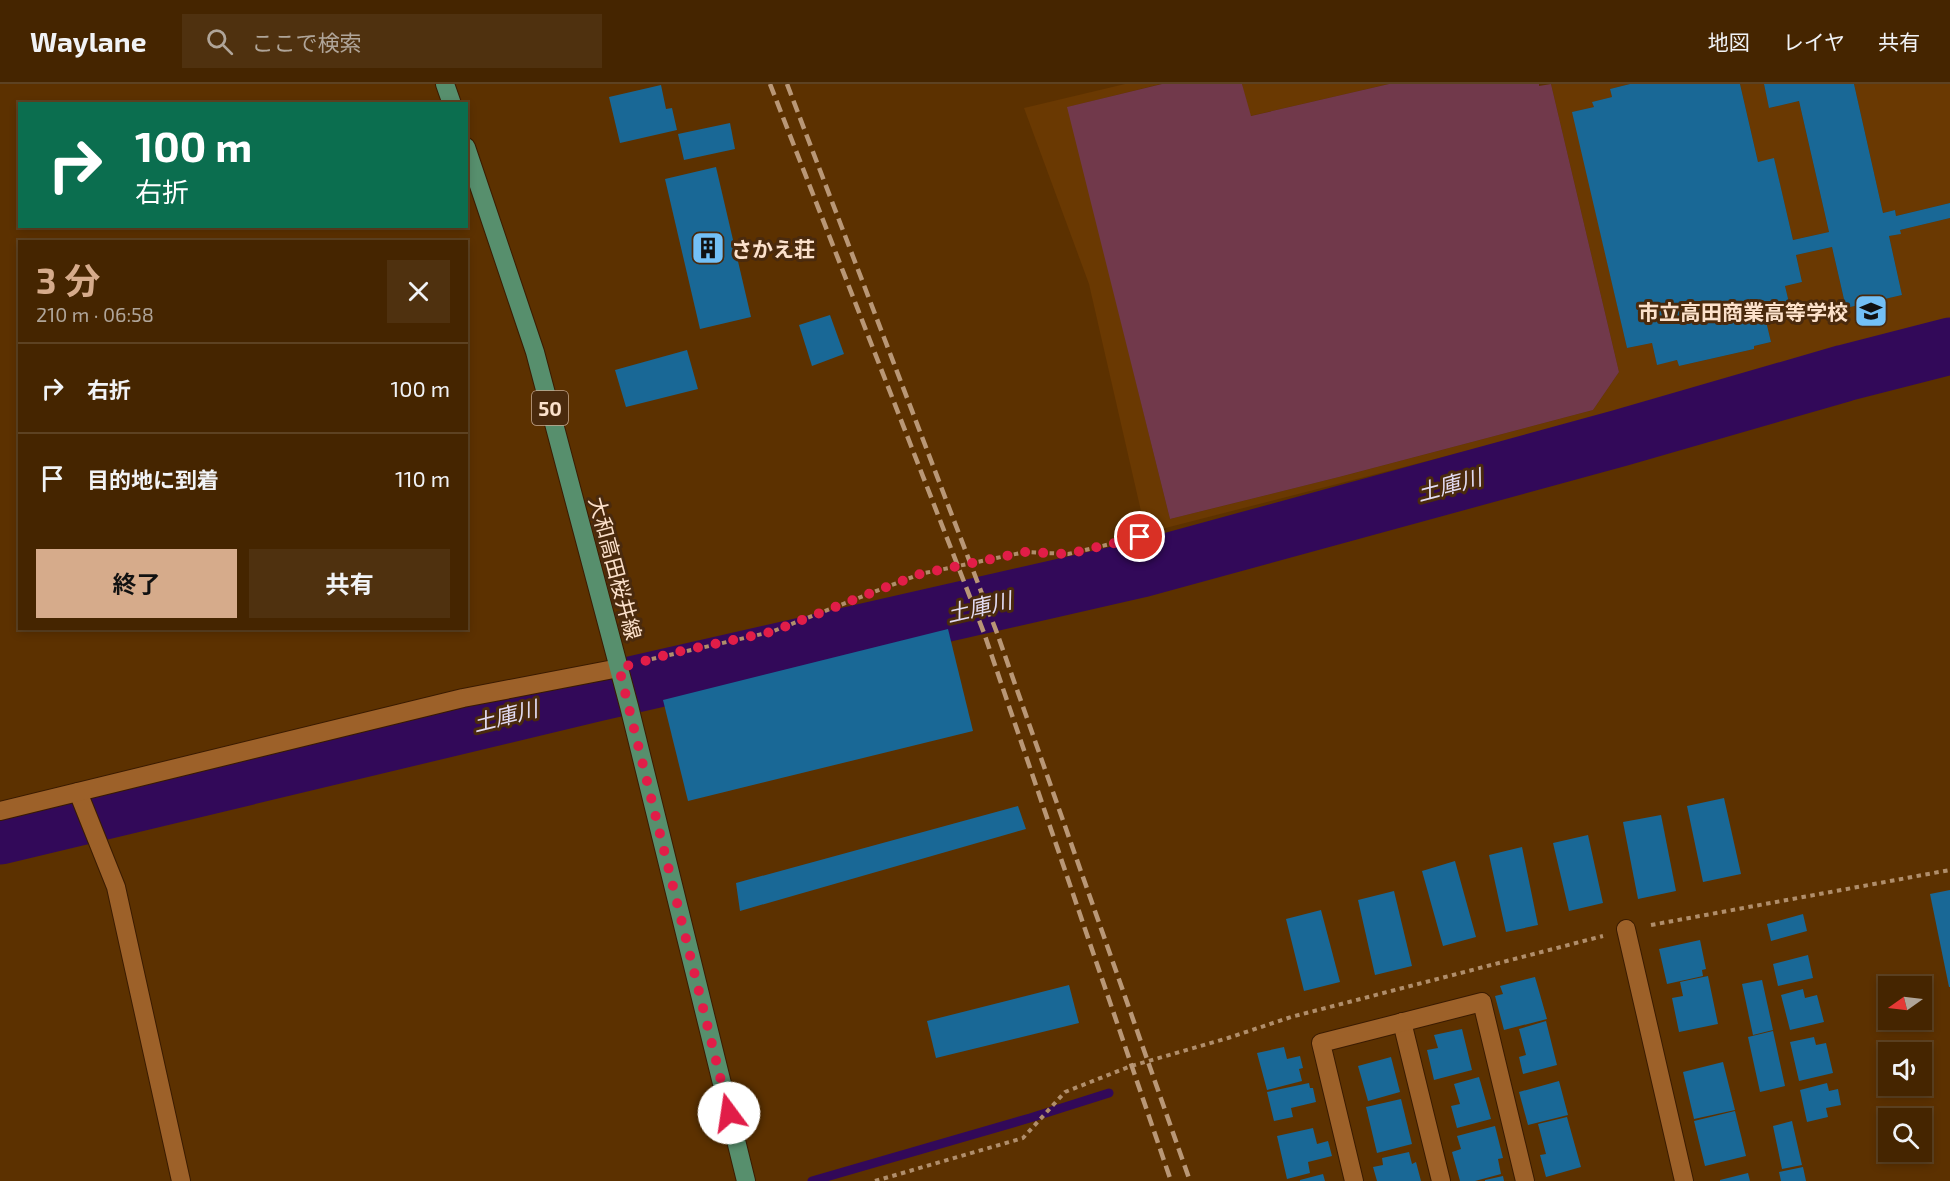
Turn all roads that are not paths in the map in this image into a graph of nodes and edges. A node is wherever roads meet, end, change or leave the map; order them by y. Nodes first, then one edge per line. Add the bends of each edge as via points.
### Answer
1 (445, 84) edge
2 (451, 102) edge
3 (468, 153) edge
4 (619, 670) junction
5 (78, 793) junction
6 (0, 811) edge
7 (1626, 929) road end
8 (1402, 1022) junction
9 (181, 1181) edge
10 (746, 1181) edge
11 (1353, 1181) edge
12 (1441, 1181) edge
13 (1525, 1181) edge
14 (1684, 1181) edge

1 - 2 main road
3 - 4 main road, 大和高田桜井線 / 50 via 535,352
4 - 5 street via 463,698
4 - 10 main road, 大和高田桜井線 / 50
5 - 6 street
5 - 9 street via 116,887
7 - 14 street
8 - 11 street via 1321,1043
8 - 12 street
8 - 13 street via 1482,1002

